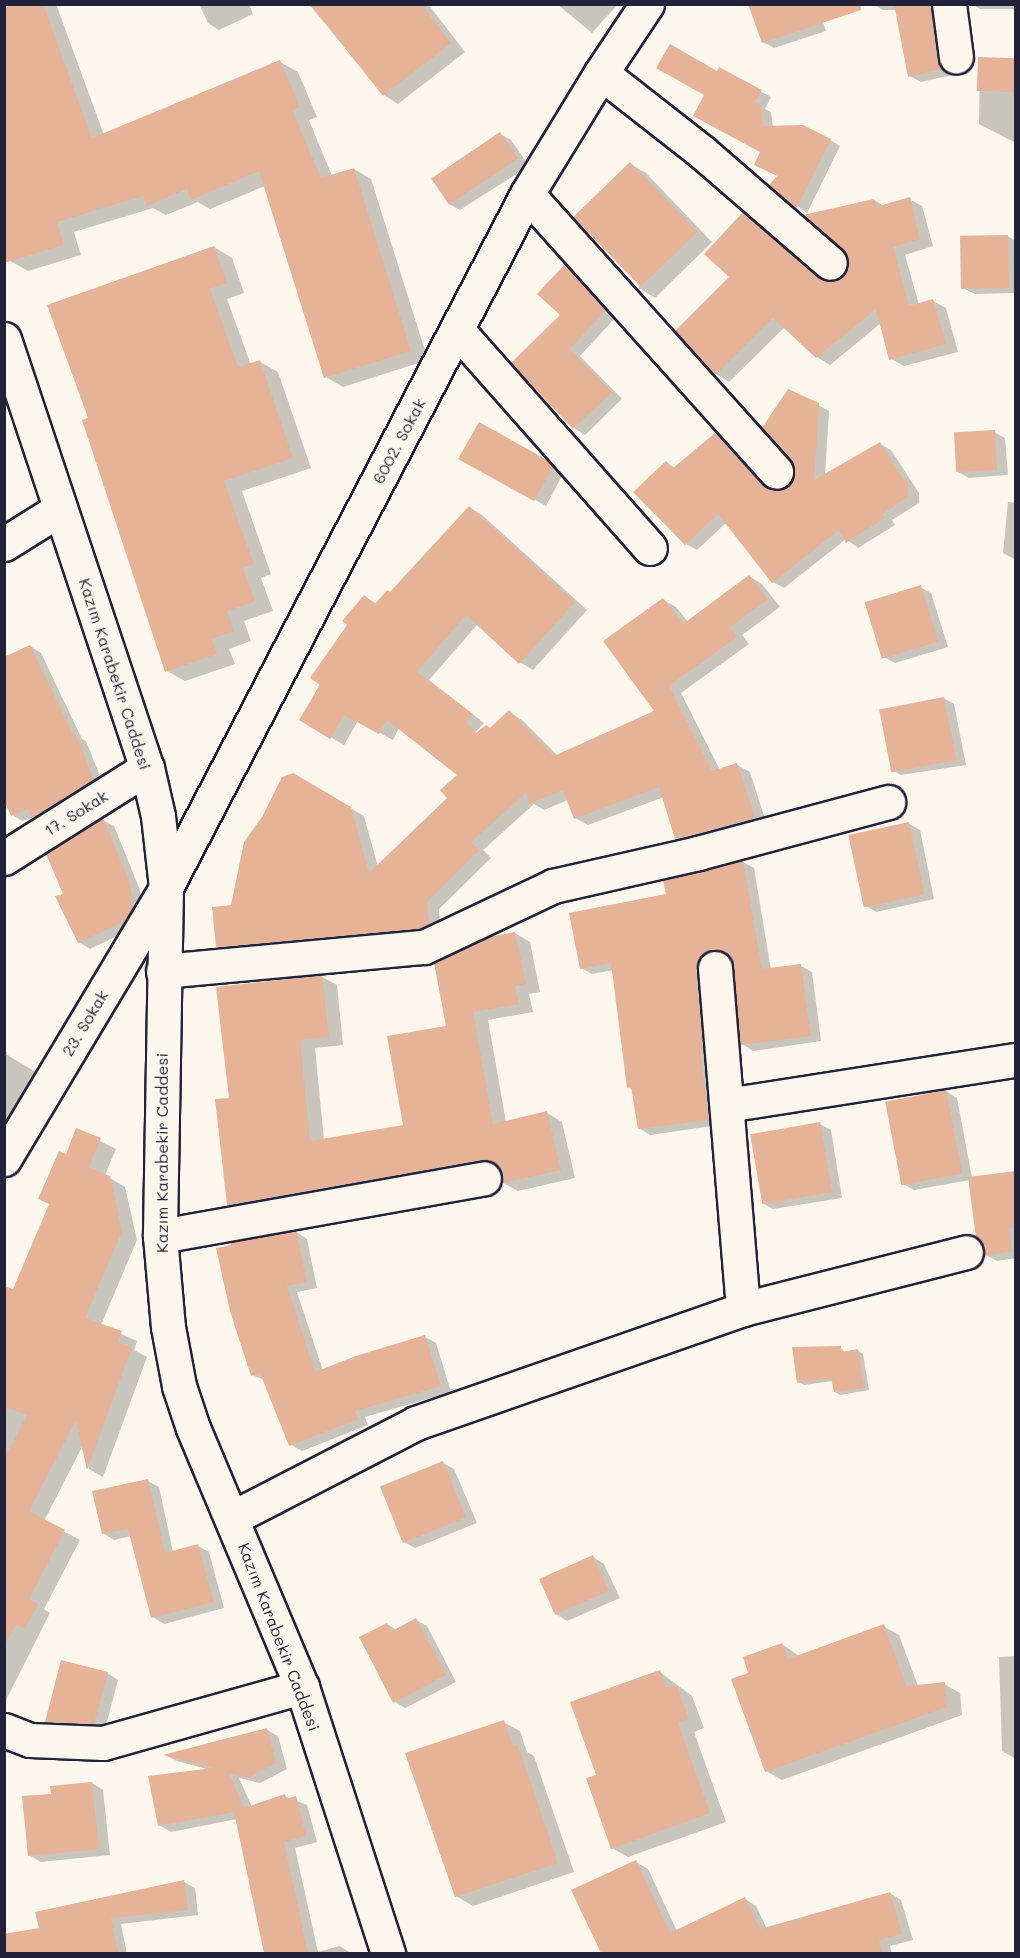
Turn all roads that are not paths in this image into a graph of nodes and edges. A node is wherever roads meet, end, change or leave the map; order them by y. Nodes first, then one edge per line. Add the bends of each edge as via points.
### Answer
1 (647, 4) edge
2 (949, 4) edge
3 (956, 57) dead end
4 (601, 73) junction
5 (527, 194) junction
6 (830, 263) dead end
7 (457, 330) junction
8 (7, 357) edge
9 (776, 472) dead end
10 (60, 509) junction
11 (4, 544) edge
12 (650, 548) dead end
13 (147, 768) junction
14 (888, 802) dead end
15 (4, 858) edge
16 (166, 887) junction
17 (715, 968) dead end
18 (163, 971) junction
19 (1016, 1060) edge
20 (727, 1105) junction
21 (4, 1159) edge
22 (484, 1178) dead end
23 (160, 1236) junction
24 (966, 1252) dead end
25 (743, 1309) junction
26 (232, 1518) junction
27 (302, 1687) junction
28 (4, 1730) edge
29 (388, 1953) edge

1 - 4 street, 6002. Sokak
2 - 3 street
4 - 5 street, 6002. Sokak
4 - 6 street via 702,152
5 - 7 street, 6002. Sokak
5 - 9 street
7 - 12 street
7 - 16 street, 6002. Sokak
8 - 10 street, Kazım Karabekir Caddesi
10 - 11 street
10 - 13 street, Kazım Karabekir Caddesi
13 - 15 street, 17. Sokak
13 - 16 street, Kazım Karabekir Caddesi via 158,816
14 - 18 street via 698,853 553,886 424,947
16 - 18 street, Kazım Karabekir Caddesi
16 - 21 street, 23. Sokak
17 - 20 street
18 - 23 street, Kazım Karabekir Caddesi
19 - 20 street
20 - 25 street
22 - 23 street
23 - 26 street, Kazım Karabekir Caddesi via 168,1327 180,1386 193,1428
24 - 25 street
25 - 26 street via 416,1423
26 - 27 street, Kazım Karabekir Caddesi
27 - 28 street via 103,1743 30,1740
27 - 29 street, Kazım Karabekir Caddesi

